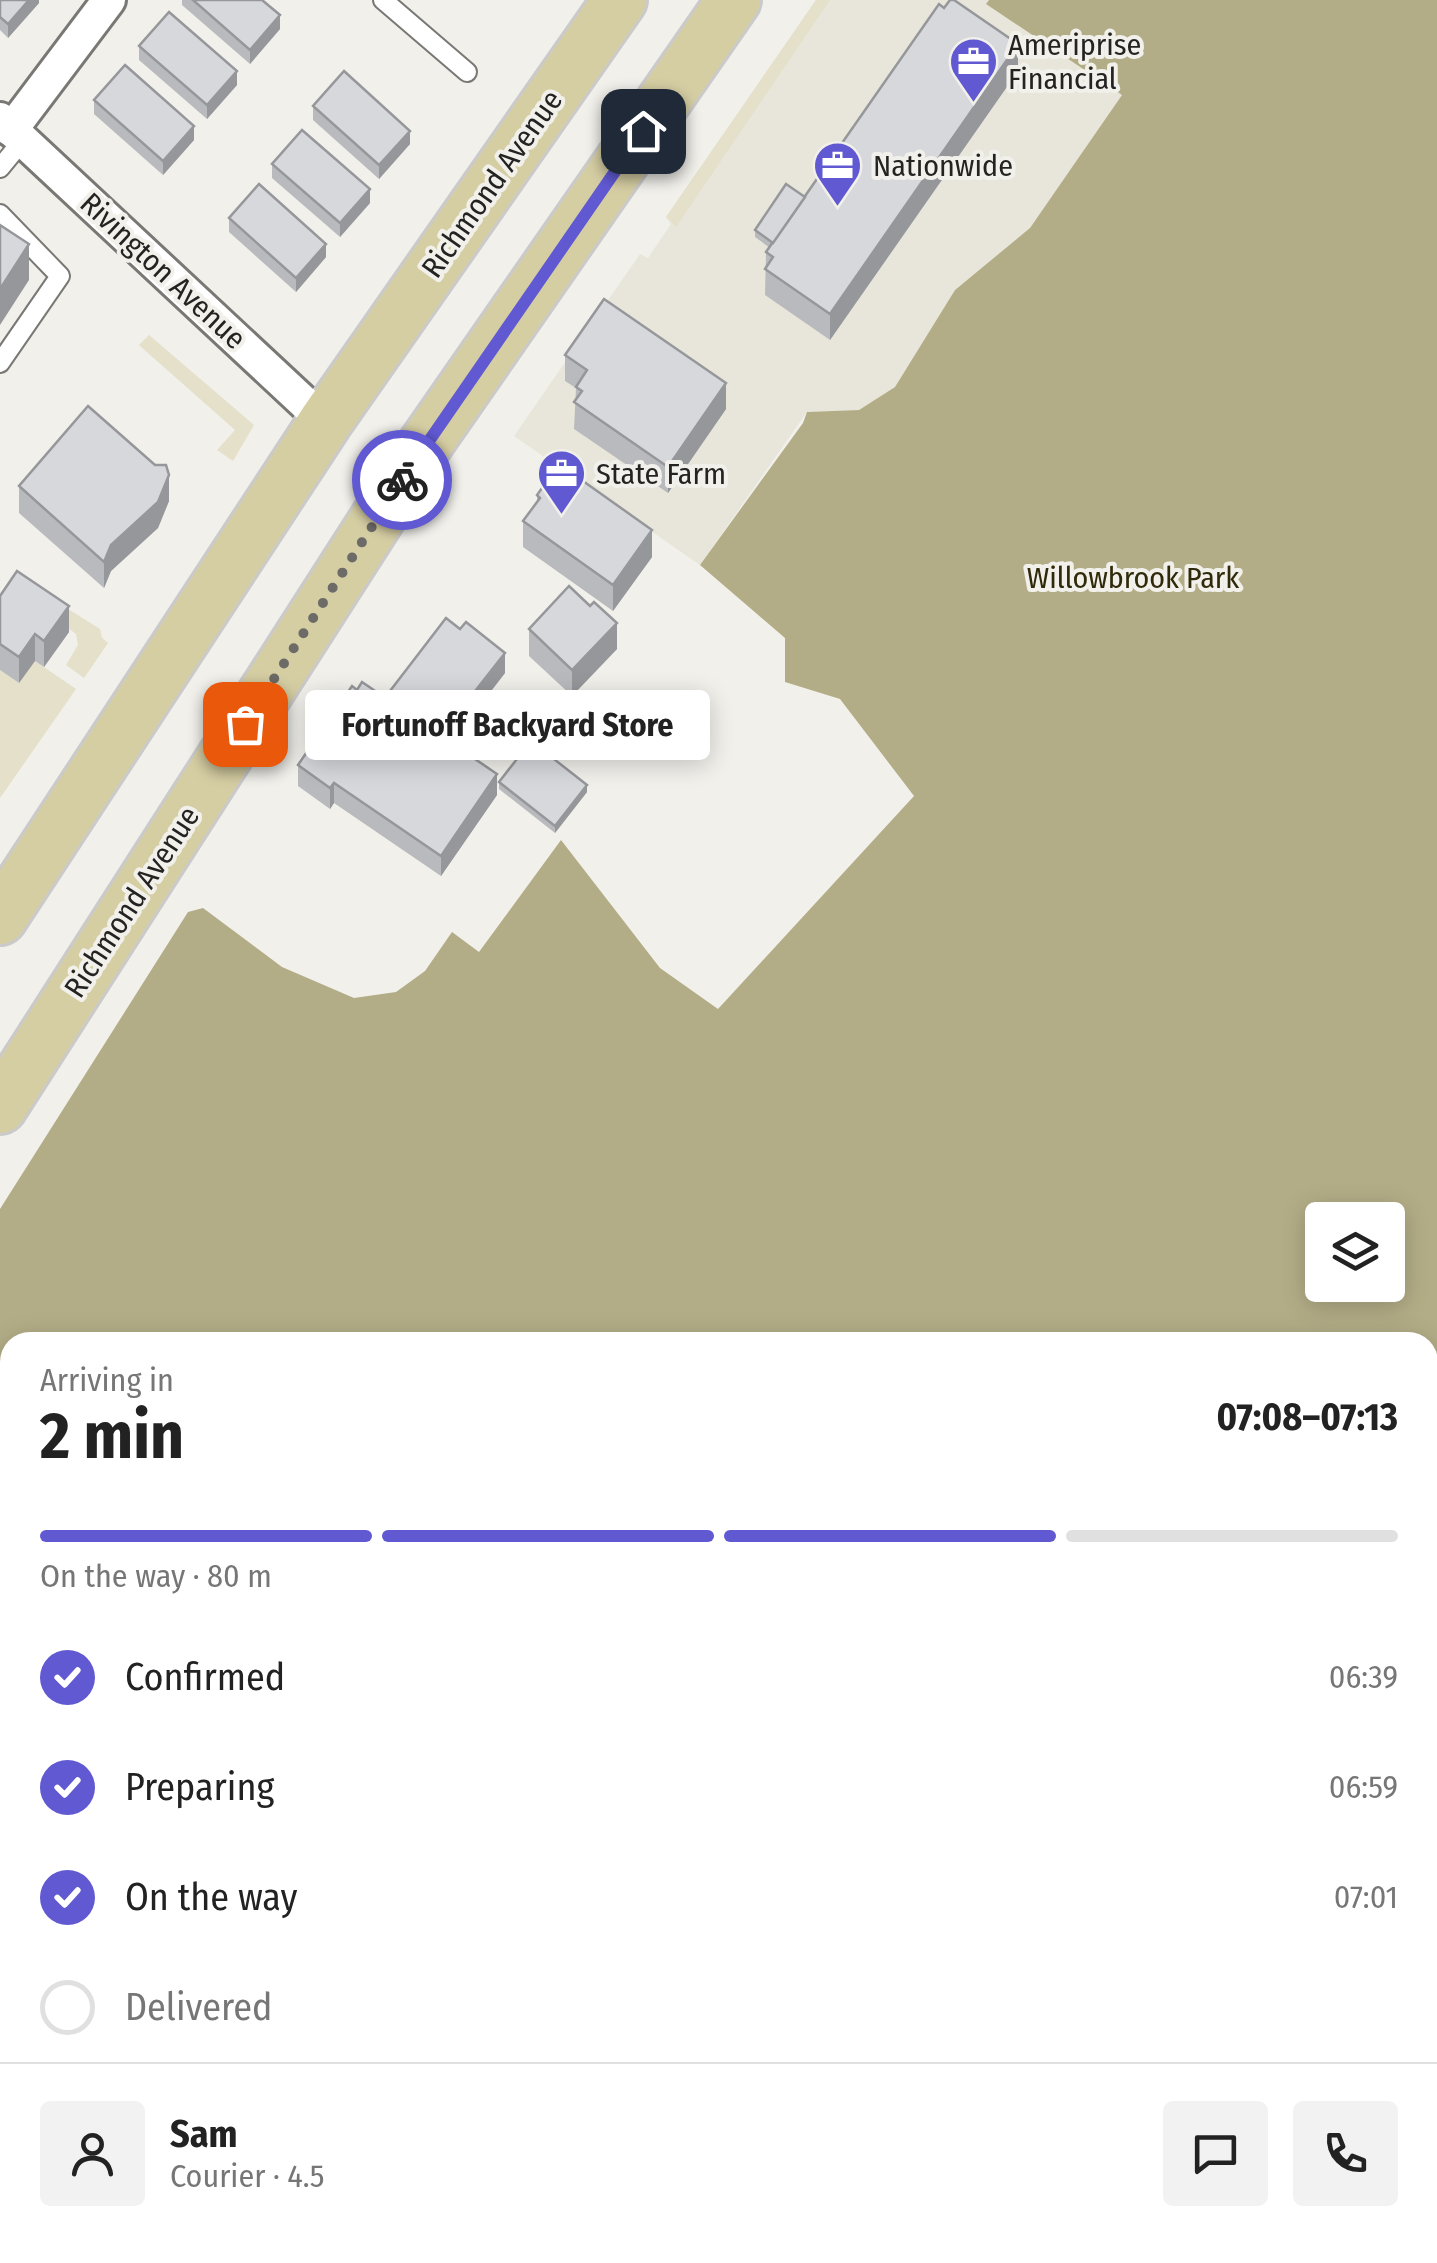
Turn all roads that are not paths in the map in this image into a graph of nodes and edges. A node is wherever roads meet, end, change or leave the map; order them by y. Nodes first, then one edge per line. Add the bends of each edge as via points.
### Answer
1 (109, 0) edge
2 (384, 0) edge
3 (620, 0) edge
4 (734, 0) edge
5 (467, 72) dead end
6 (11, 130) edge
7 (0, 168) edge
8 (0, 214) edge
9 (0, 363) edge
10 (325, 422) junction
11 (0, 918) edge
12 (0, 1108) edge

1 - 6 street
2 - 5 lane
3 - 10 main road, Richmond Avenue
4 - 12 main road, Richmond Avenue via 422,449
6 - 7 lane
6 - 10 street, Rivington Avenue
8 - 9 lane via 60,276
10 - 11 main road, Richmond Avenue

